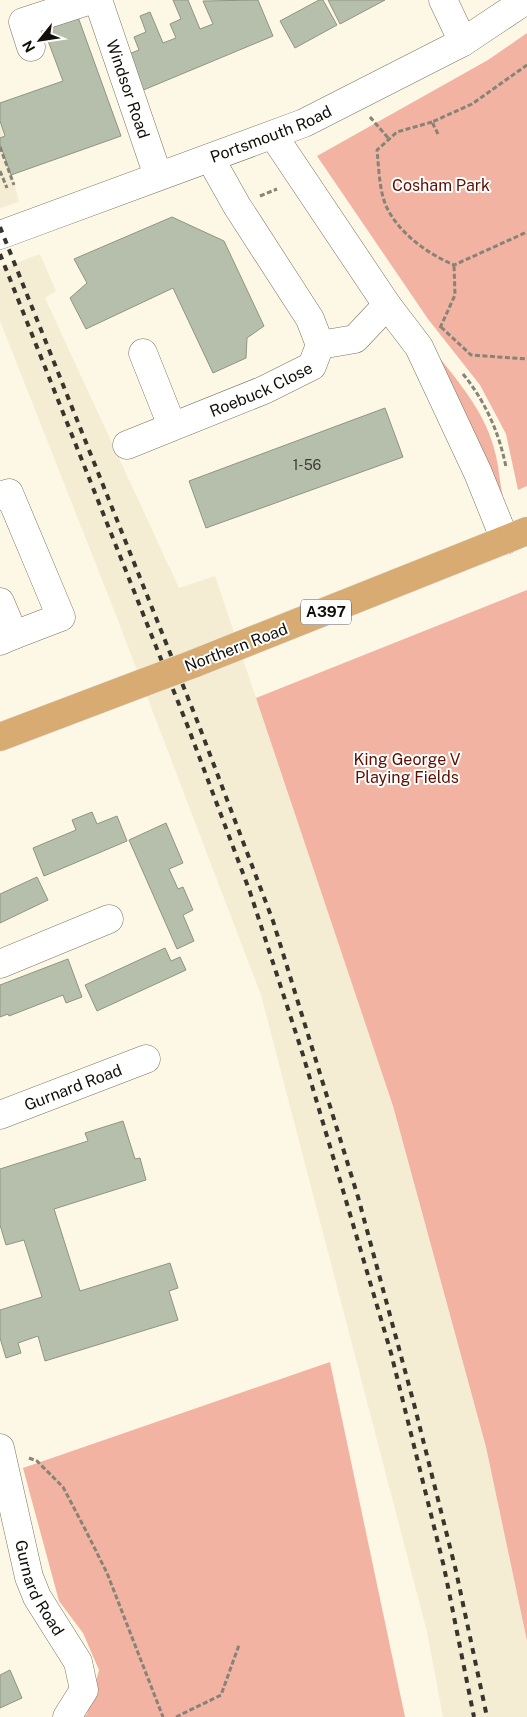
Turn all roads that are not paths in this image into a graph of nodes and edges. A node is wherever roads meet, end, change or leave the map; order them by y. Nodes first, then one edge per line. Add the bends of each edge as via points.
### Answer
1 (91, 0) edge
2 (98, 0) edge
3 (443, 0) edge
4 (526, 0) edge
5 (464, 42) junction
6 (31, 47) dead end
7 (273, 135) junction
8 (210, 158) junction
9 (158, 176) junction
10 (0, 235) edge
11 (387, 305) junction
12 (320, 345) junction
13 (143, 353) dead end
14 (172, 426) junction
15 (127, 445) dead end
16 (0, 496) edge
17 (516, 536) edge
18 (0, 602) edge
19 (7, 638) edge
20 (0, 738) edge
21 (109, 919) dead end
22 (0, 964) edge
23 (146, 1060) dead end
24 (0, 1116) edge
25 (11, 1451) edge
26 (67, 1717) edge

1 - 6 street via 23,22
2 - 9 street, Windsor Road
3 - 5 street
4 - 5 street, Portsmouth Road
5 - 7 street, Portsmouth Road
7 - 8 street, Portsmouth Road
7 - 11 street
8 - 9 street, Portsmouth Road
8 - 12 street, Roebuck Close via 310,319
9 - 10 street, Portsmouth Road
11 - 12 street via 355,339
11 - 17 street via 419,347 478,472
12 - 14 street, Roebuck Close via 312,366
13 - 14 street
14 - 15 street, Roebuck Close
16 - 19 street via 9,493 60,617
17 - 20 main road, Northern Road / A397, bridge
18 - 19 street
21 - 22 street
23 - 24 street, Gurnard Road
25 - 26 street, Gurnard Road via 29,1577 36,1597 78,1662 84,1690

